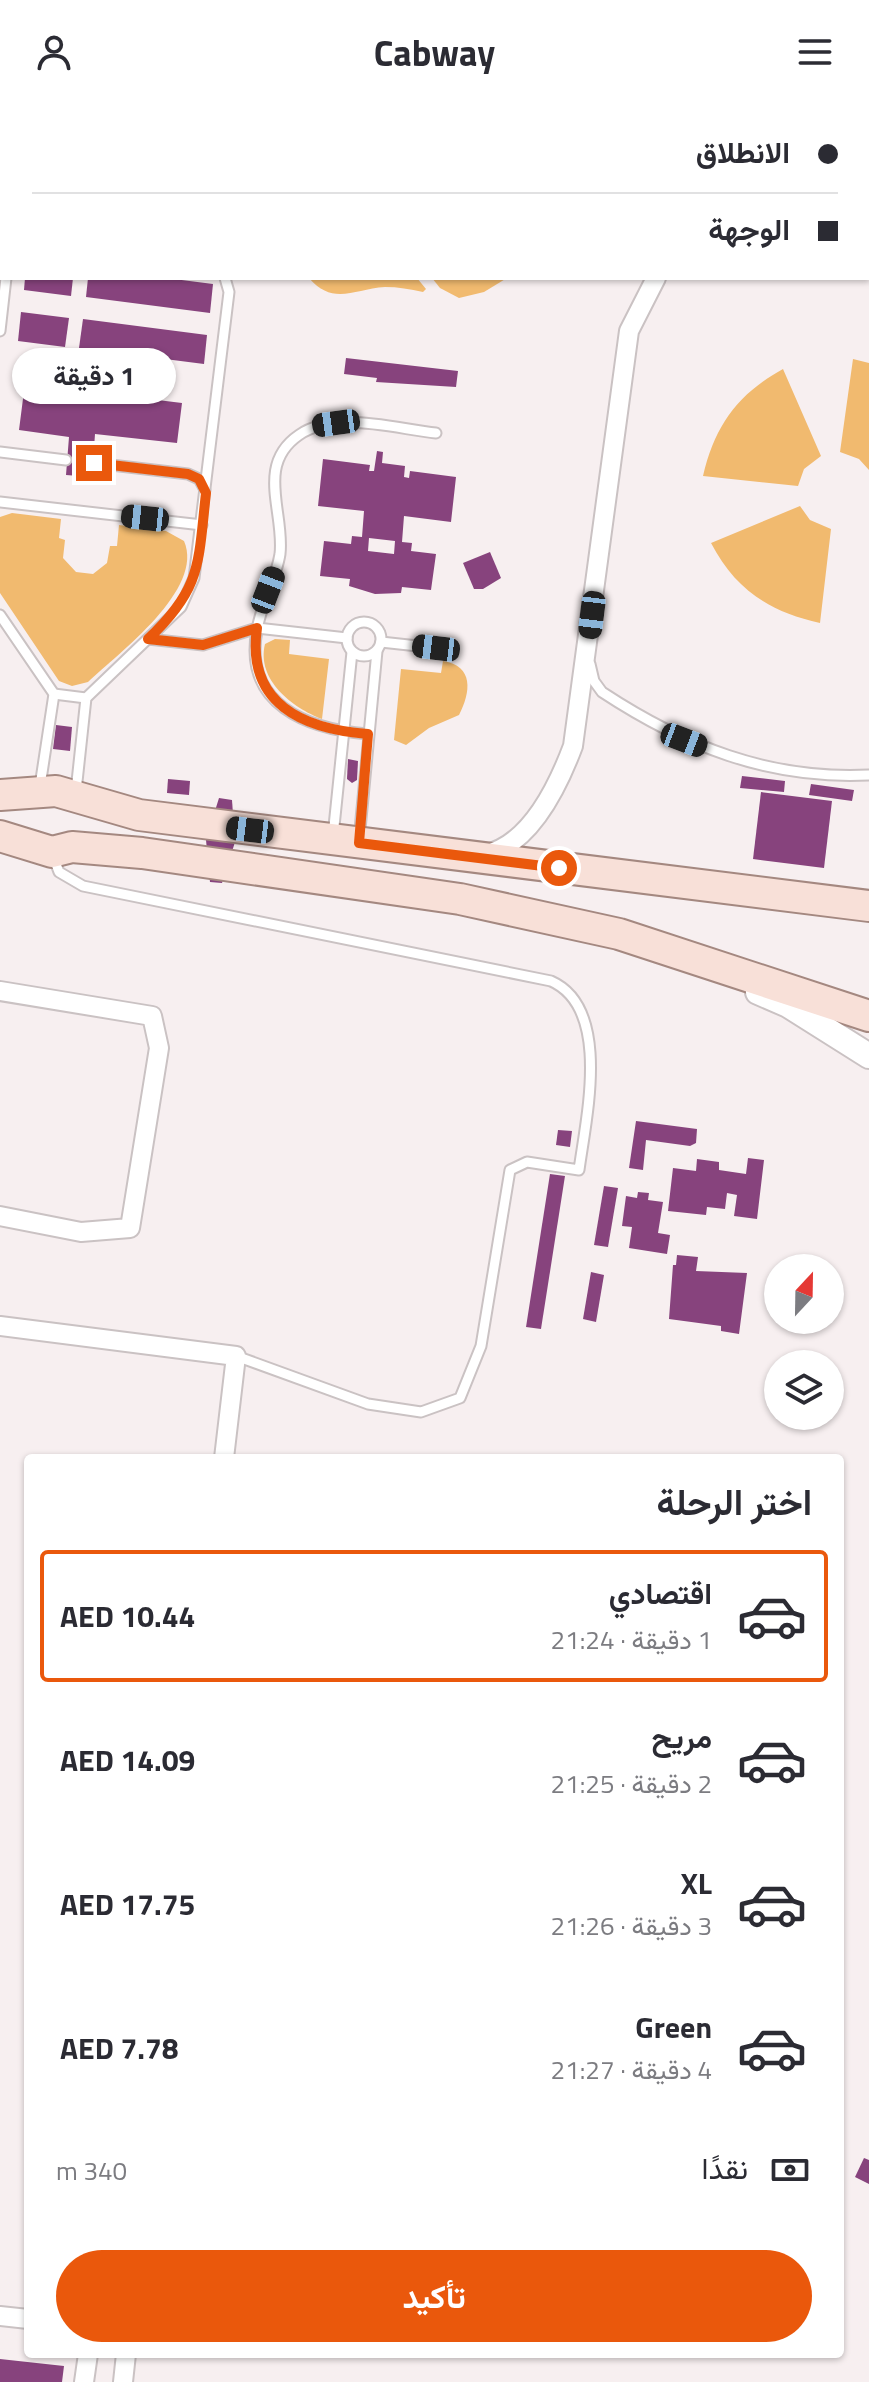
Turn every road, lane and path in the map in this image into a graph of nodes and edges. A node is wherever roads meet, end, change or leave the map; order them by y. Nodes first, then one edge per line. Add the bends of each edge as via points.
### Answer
1 (6, 280) edge
2 (226, 280) edge
3 (655, 280) edge
4 (0, 331) edge
5 (436, 433) dead end
6 (0, 452) edge
7 (66, 460) dead end
8 (94, 463) dead end
9 (206, 493) junction
10 (0, 502) edge
11 (202, 525) junction
12 (0, 615) edge
13 (257, 628) junction
14 (347, 638) junction
15 (148, 639) junction
16 (588, 645) junction
17 (379, 646) junction
18 (436, 648) dead end
19 (352, 652) junction
20 (54, 694) junction
21 (86, 698) junction
22 (343, 732) junction
23 (368, 734) junction
24 (869, 775) edge
25 (0, 795) edge
26 (37, 795) junction
27 (75, 799) junction
28 (0, 836) edge
29 (346, 842) junction
30 (53, 848) junction
31 (467, 858) junction
32 (869, 906) edge
33 (619, 934) junction
34 (0, 991) edge
35 (869, 1016) edge
36 (869, 1056) edge
37 (0, 1216) edge
38 (0, 1326) edge
39 (236, 1356) junction
40 (224, 1454) edge
41 (0, 2316) edge
42 (24, 2319) edge
43 (87, 2358) edge
44 (84, 2382) edge

1 - 4 lane
2 - 9 lane via 229,292
3 - 16 street via 629,331
5 - 13 lane via 336,423 294,439 273,479 279,557
6 - 7 lane
8 - 9 lane via 188,474 199,479
9 - 11 lane
10 - 11 lane
11 - 15 lane via 189,592
12 - 20 lane
13 - 14 lane
13 - 15 lane via 203,645
13 - 22 lane via 257,663 274,698 300,720
14 - 17 lane via 354,625 365,622 376,627
14 - 19 lane
15 - 21 lane
16 - 24 lane via 590,669 602,692 684,740 785,773
16 - 31 street via 573,746 562,775 511,843
17 - 18 lane
17 - 19 lane via 363,657
17 - 23 lane
19 - 22 lane
20 - 21 lane
20 - 26 lane
21 - 27 lane
22 - 23 lane
22 - 29 lane
23 - 29 lane
25 - 26 main road
26 - 27 main road via 56,791
26 - 30 main road via 25,810 23,829
27 - 29 main road via 139,815
27 - 30 main road via 82,808 84,829
28 - 30 main road
29 - 31 main road
30 - 33 main road via 142,853 386,887
30 - 39 lane via 59,872 83,886 551,981 572,995 581,1010 591,1066 579,1170 519,1162 510,1170 481,1346 460,1398 421,1412 368,1404
31 - 32 main road
33 - 35 main road
33 - 36 street via 788,1005
34 - 37 street via 152,1016 159,1048 130,1228 81,1232
38 - 39 street
39 - 40 street
41 - 42 street
43 - 44 street

